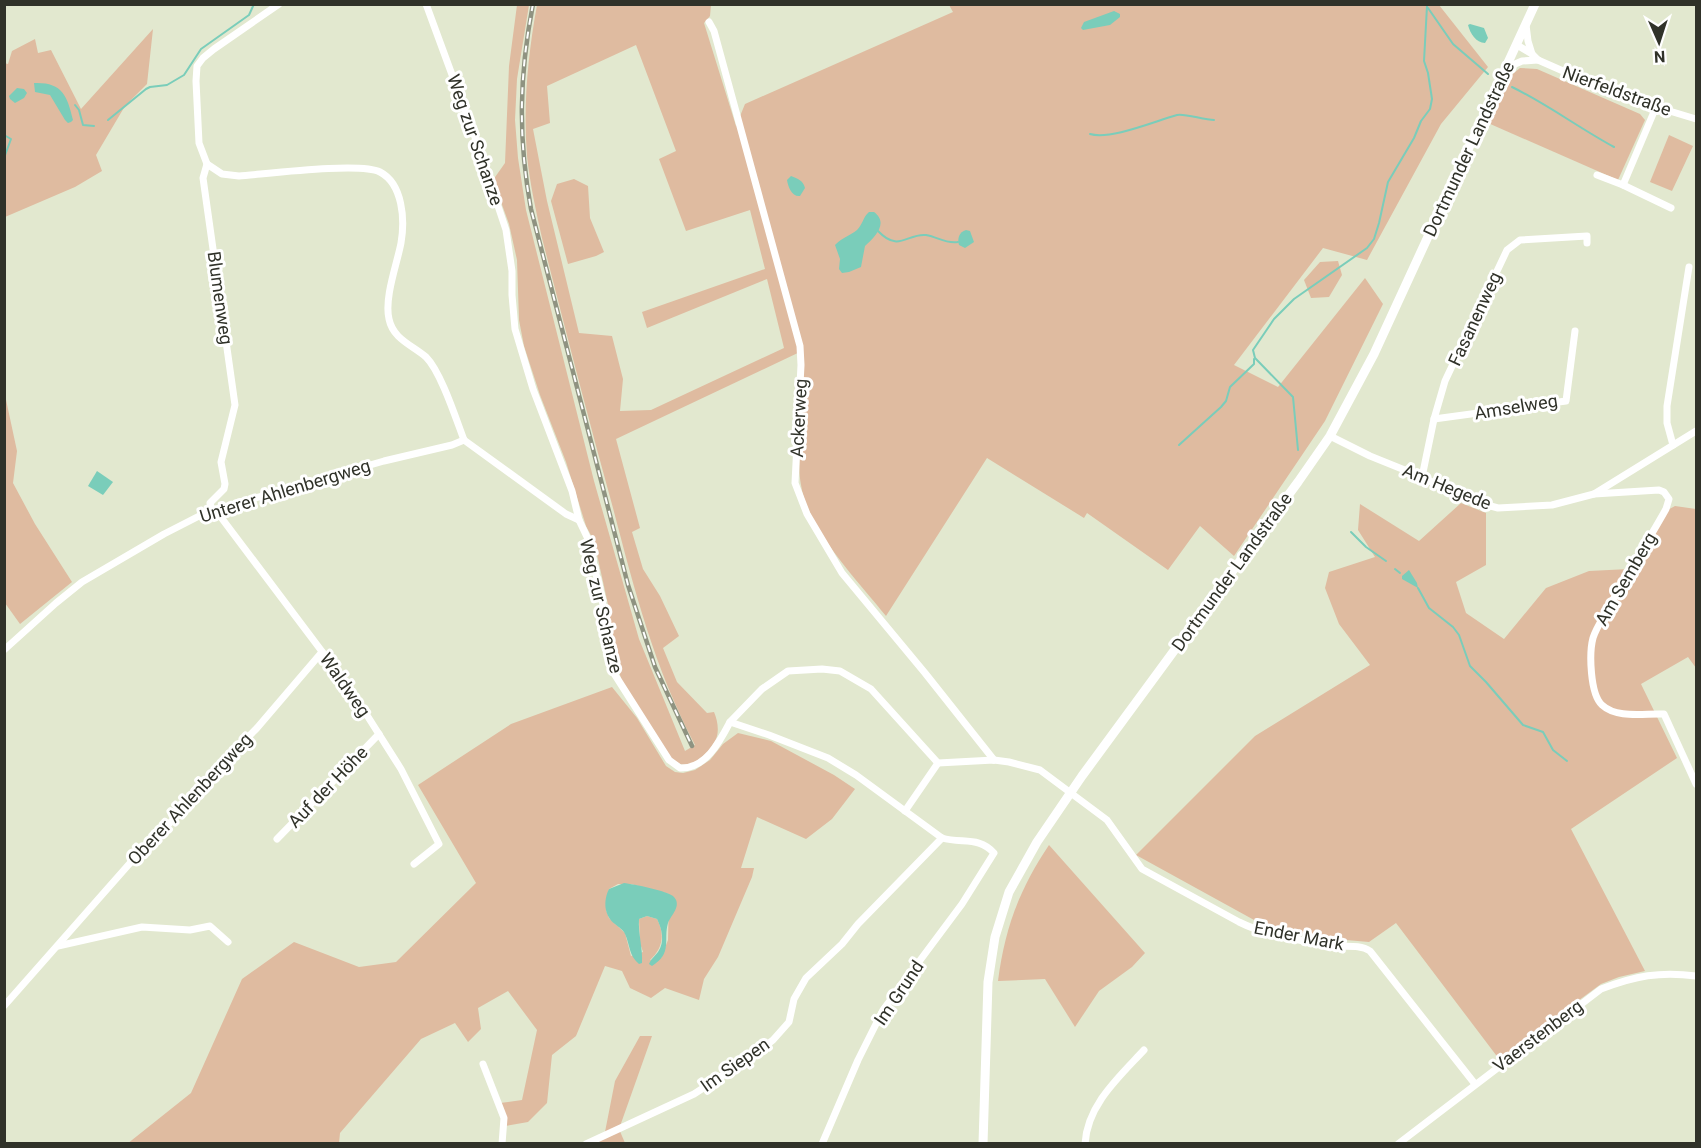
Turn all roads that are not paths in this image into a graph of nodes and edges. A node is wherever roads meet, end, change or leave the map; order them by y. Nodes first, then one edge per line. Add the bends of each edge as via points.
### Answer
1 (279, 4) edge
2 (426, 4) edge
3 (1535, 4) edge
4 (709, 22) dead end
5 (1526, 25) junction
6 (1517, 45) junction
7 (1532, 54) junction
8 (1538, 60) junction
9 (1506, 68) junction
10 (1656, 107) junction
11 (1696, 119) edge
12 (207, 164) junction
13 (1597, 175) dead end
14 (1623, 185) junction
15 (1671, 208) dead end
16 (1587, 243) dead end
17 (1689, 267) dead end
18 (1575, 331) dead end
19 (1434, 419) junction
20 (1696, 431) edge
21 (1330, 436) junction
22 (464, 440) junction
23 (1673, 445) junction
24 (1422, 477) junction
25 (1594, 494) junction
26 (215, 510) junction
27 (579, 520) junction
28 (4, 650) edge
29 (322, 652) junction
30 (730, 722) junction
31 (379, 734) junction
32 (994, 760) junction
33 (938, 763) junction
34 (1696, 784) edge
35 (1070, 794) junction
36 (904, 811) junction
37 (942, 838) junction
38 (277, 839) dead end
39 (414, 864) dead end
40 (228, 942) dead end
41 (58, 946) junction
42 (1696, 976) edge
43 (4, 1006) edge
44 (1144, 1050) dead end
45 (483, 1064) dead end
46 (1474, 1084) junction
47 (502, 1143) edge
48 (586, 1143) edge
49 (822, 1143) edge
50 (983, 1143) edge
51 (1085, 1143) edge
52 (1398, 1143) edge

1 - 12 street, Blumenweg via 197,66 199,143
2 - 27 street, Weg zur Schanze via 506,230 515,329
3 - 5 main road, Dortmunder Landstraße
4 - 32 street, Ackerweg via 800,346 795,483 807,513 842,573
5 - 6 main road, Dortmunder Landstraße
5 - 7 street
6 - 7 street, Nierfeldstraße
6 - 9 main road, Dortmunder Landstraße
7 - 8 street, Nierfeldstraße
8 - 9 street
8 - 10 street, Nierfeldstraße via 1620,96
9 - 21 main road, Dortmunder Landstraße via 1374,354
10 - 11 street, Nierfeldstraße
10 - 14 street
12 - 22 street via 222,174 238,176 360,168 380,172 393,185 400,199 402,220 388,318 392,330 428,358
12 - 26 street, Blumenweg via 203,178 235,405 221,462 224,489 210,503
13 - 14 street
14 - 15 street
16 - 19 street, Fasanenweg via 1587,236 1520,240 1507,250 1446,381
17 - 23 street via 1667,406
18 - 19 street, Amselweg via 1566,401
19 - 24 street, Fasanenweg
20 - 23 street, Am Hegede
21 - 24 street, Am Hegede
21 - 35 main road, Dortmunder Landstraße
22 - 26 street, Unterer Ahlenbergweg
22 - 27 street
23 - 25 street, Am Hegede
24 - 25 street, Am Hegede via 1468,500 1498,508 1552,505
25 - 34 street, Am Semberg via 1659,490 1669,499 1593,636 1592,675 1600,704 1611,711 1664,714
26 - 28 street, Unterer Ahlenbergweg via 164,534 82,582
26 - 29 street, Waldweg
27 - 30 street, Weg zur Schanze via 588,539 615,675 669,760 680,768 698,764 714,750
29 - 31 street, Waldweg
29 - 41 street, Oberer Ahlenbergweg
30 - 33 street, Weg zur Schanze via 762,689 788,671 840,671 871,689
30 - 36 street via 828,758
31 - 38 street, Auf der Höhe
31 - 39 street, Waldweg via 439,844
32 - 33 street, Ender Mark
32 - 35 street, Ender Mark via 1040,770
33 - 36 street
35 - 46 street, Ender Mark via 1107,820 1142,869 1251,928 1370,951
35 - 50 main road, Dortmunder Landstraße via 1009,892 995,937 988,982
36 - 37 street
37 - 48 street, Im Siepen via 806,978 794,999 789,1022 773,1040 694,1094
37 - 49 street, Im Grund via 987,845 994,853 962,904 883,1010
40 - 41 street via 210,926 190,930 142,927
41 - 43 street, Oberer Ahlenbergweg
42 - 46 street, Vaerstenberg via 1647,974 1601,989
44 - 51 street via 1096,1106
45 - 47 street via 504,1118
46 - 52 street, Vaerstenberg

